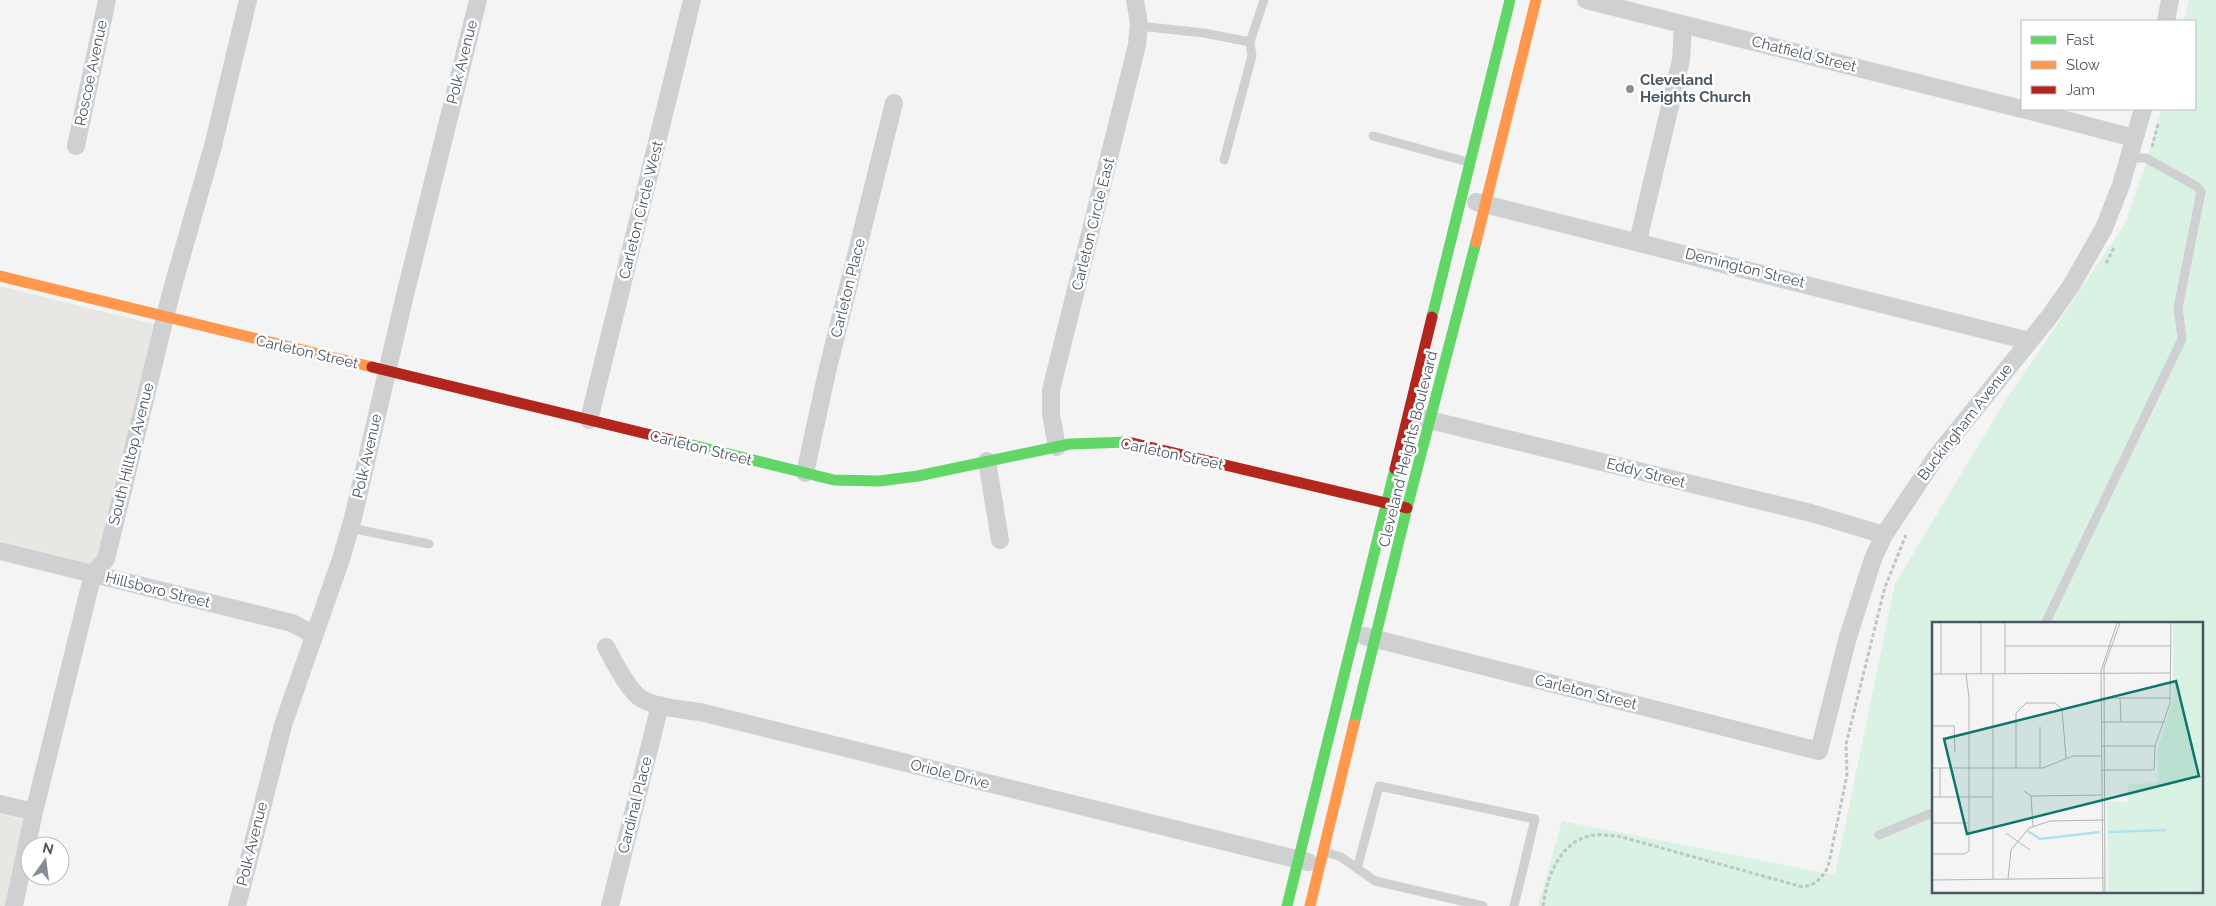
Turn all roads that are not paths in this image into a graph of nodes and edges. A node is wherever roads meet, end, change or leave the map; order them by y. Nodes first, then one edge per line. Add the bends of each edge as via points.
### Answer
1 (107, 0) edge
2 (248, 0) edge
3 (478, 0) edge
4 (692, 0) edge
5 (1135, 0) edge
6 (1264, 0) edge
7 (1510, 0) edge
8 (1536, 0) edge
9 (1586, 0) edge
10 (2170, 0) edge
11 (2166, 20) edge
12 (1683, 24) junction
13 (1139, 26) junction
14 (1250, 42) junction
15 (894, 103) dead end
16 (2021, 108) edge
17 (2027, 110) edge
18 (2142, 110) edge
19 (1373, 136) dead end
20 (2134, 138) junction
21 (76, 146) dead end
22 (2138, 158) junction
23 (1224, 160) dead end
24 (1482, 166) junction
25 (1461, 198) junction
26 (1486, 204) junction
27 (1638, 241) junction
28 (0, 276) edge
29 (165, 317) junction
30 (2029, 341) junction
31 (388, 371) junction
32 (1408, 415) junction
33 (589, 420) junction
34 (1431, 420) junction
35 (1057, 447) junction
36 (987, 461) junction
37 (804, 473) junction
38 (1386, 503) junction
39 (1407, 508) junction
40 (350, 528) junction
41 (1884, 535) junction
42 (1000, 540) dead end
43 (429, 544) dead end
44 (0, 551) edge
45 (93, 574) junction
46 (2046, 622) edge
47 (1354, 632) junction
48 (314, 634) junction
49 (1376, 639) junction
50 (606, 647) dead end
51 (660, 705) junction
52 (1819, 751) joint
53 (0, 804) edge
54 (34, 812) junction
55 (1932, 813) edge
56 (1879, 835) dead end
57 (1321, 858) junction
58 (1297, 860) junction
59 (1357, 869) junction
60 (14, 906) edge
61 (237, 906) edge
62 (610, 906) edge
63 (1286, 906) edge
64 (1310, 906) edge
65 (1483, 906) edge
66 (1514, 906) edge

1 - 21 street, Roscoe Avenue
2 - 29 street, South Hilltop Avenue via 213,146
3 - 31 street, Polk Avenue
4 - 33 street, Carleton Circle West
5 - 13 street, Carleton Circle East
6 - 14 lane
7 - 24 street, Cleveland Heights Boulevard
8 - 24 street, Cleveland Heights Boulevard
9 - 12 street, Chatfield Street
10 - 11 street
12 - 16 street, Chatfield Street
12 - 27 street via 1681,60
13 - 14 lane
13 - 35 street, Carleton Circle East via 1137,45 1051,390 1051,414
14 - 23 lane via 1252,56
15 - 37 street, Carleton Place
17 - 20 street, Chatfield Street
18 - 20 street, Buckingham Avenue
19 - 24 lane
20 - 22 street, Buckingham Avenue
22 - 30 street, Buckingham Avenue via 2090,256
22 - 46 lane via 2196,186 2201,192 2178,308 2182,339
24 - 25 street, Cleveland Heights Boulevard
24 - 26 street, Cleveland Heights Boulevard
25 - 26 street, Demington Street
25 - 32 street, Cleveland Heights Boulevard
26 - 27 street, Demington Street
26 - 34 street, Cleveland Heights Boulevard
27 - 30 street, Demington Street
28 - 29 street, Carleton Street
29 - 31 street, Carleton Street
29 - 45 street, South Hilltop Avenue via 106,559
30 - 41 street, Buckingham Avenue via 1936,457
31 - 33 street, Carleton Street
31 - 40 street, Polk Avenue
32 - 34 street, Eddy Street
32 - 38 street, Cleveland Heights Boulevard
33 - 37 street, Carleton Street
34 - 39 street, Cleveland Heights Boulevard
34 - 41 street, Eddy Street via 1811,513
35 - 36 street, Carleton Street
35 - 38 street, Carleton Street via 1128,442
36 - 37 street, Carleton Street via 879,481 834,480
36 - 42 street
38 - 39 street, Carleton Street
38 - 47 street, Cleveland Heights Boulevard
39 - 49 street, Cleveland Heights Boulevard
40 - 43 lane
40 - 48 street, Polk Avenue
41 - 52 street, Buckingham Avenue via 1848,636
44 - 45 street, Hillsboro Street
45 - 48 street, Hillsboro Street via 292,623
45 - 54 street, South Hilltop Avenue
47 - 49 street, Carleton Street
47 - 58 street, Cleveland Heights Boulevard
48 - 61 street, Polk Avenue via 283,725
49 - 52 street, Carleton Street
49 - 57 street, Cleveland Heights Boulevard
50 - 51 street, Oriole Drive via 626,681 641,698
51 - 58 street, Oriole Drive via 700,712
51 - 62 street, Cardinal Place
53 - 54 street
54 - 60 street, South Hilltop Avenue
55 - 56 lane
57 - 58 street, Oriole Drive
57 - 59 lane via 1341,857
57 - 64 street, Cleveland Heights Boulevard
58 - 63 street, Cleveland Heights Boulevard
59 - 65 lane via 1374,881
59 - 66 lane via 1379,786 1536,819

